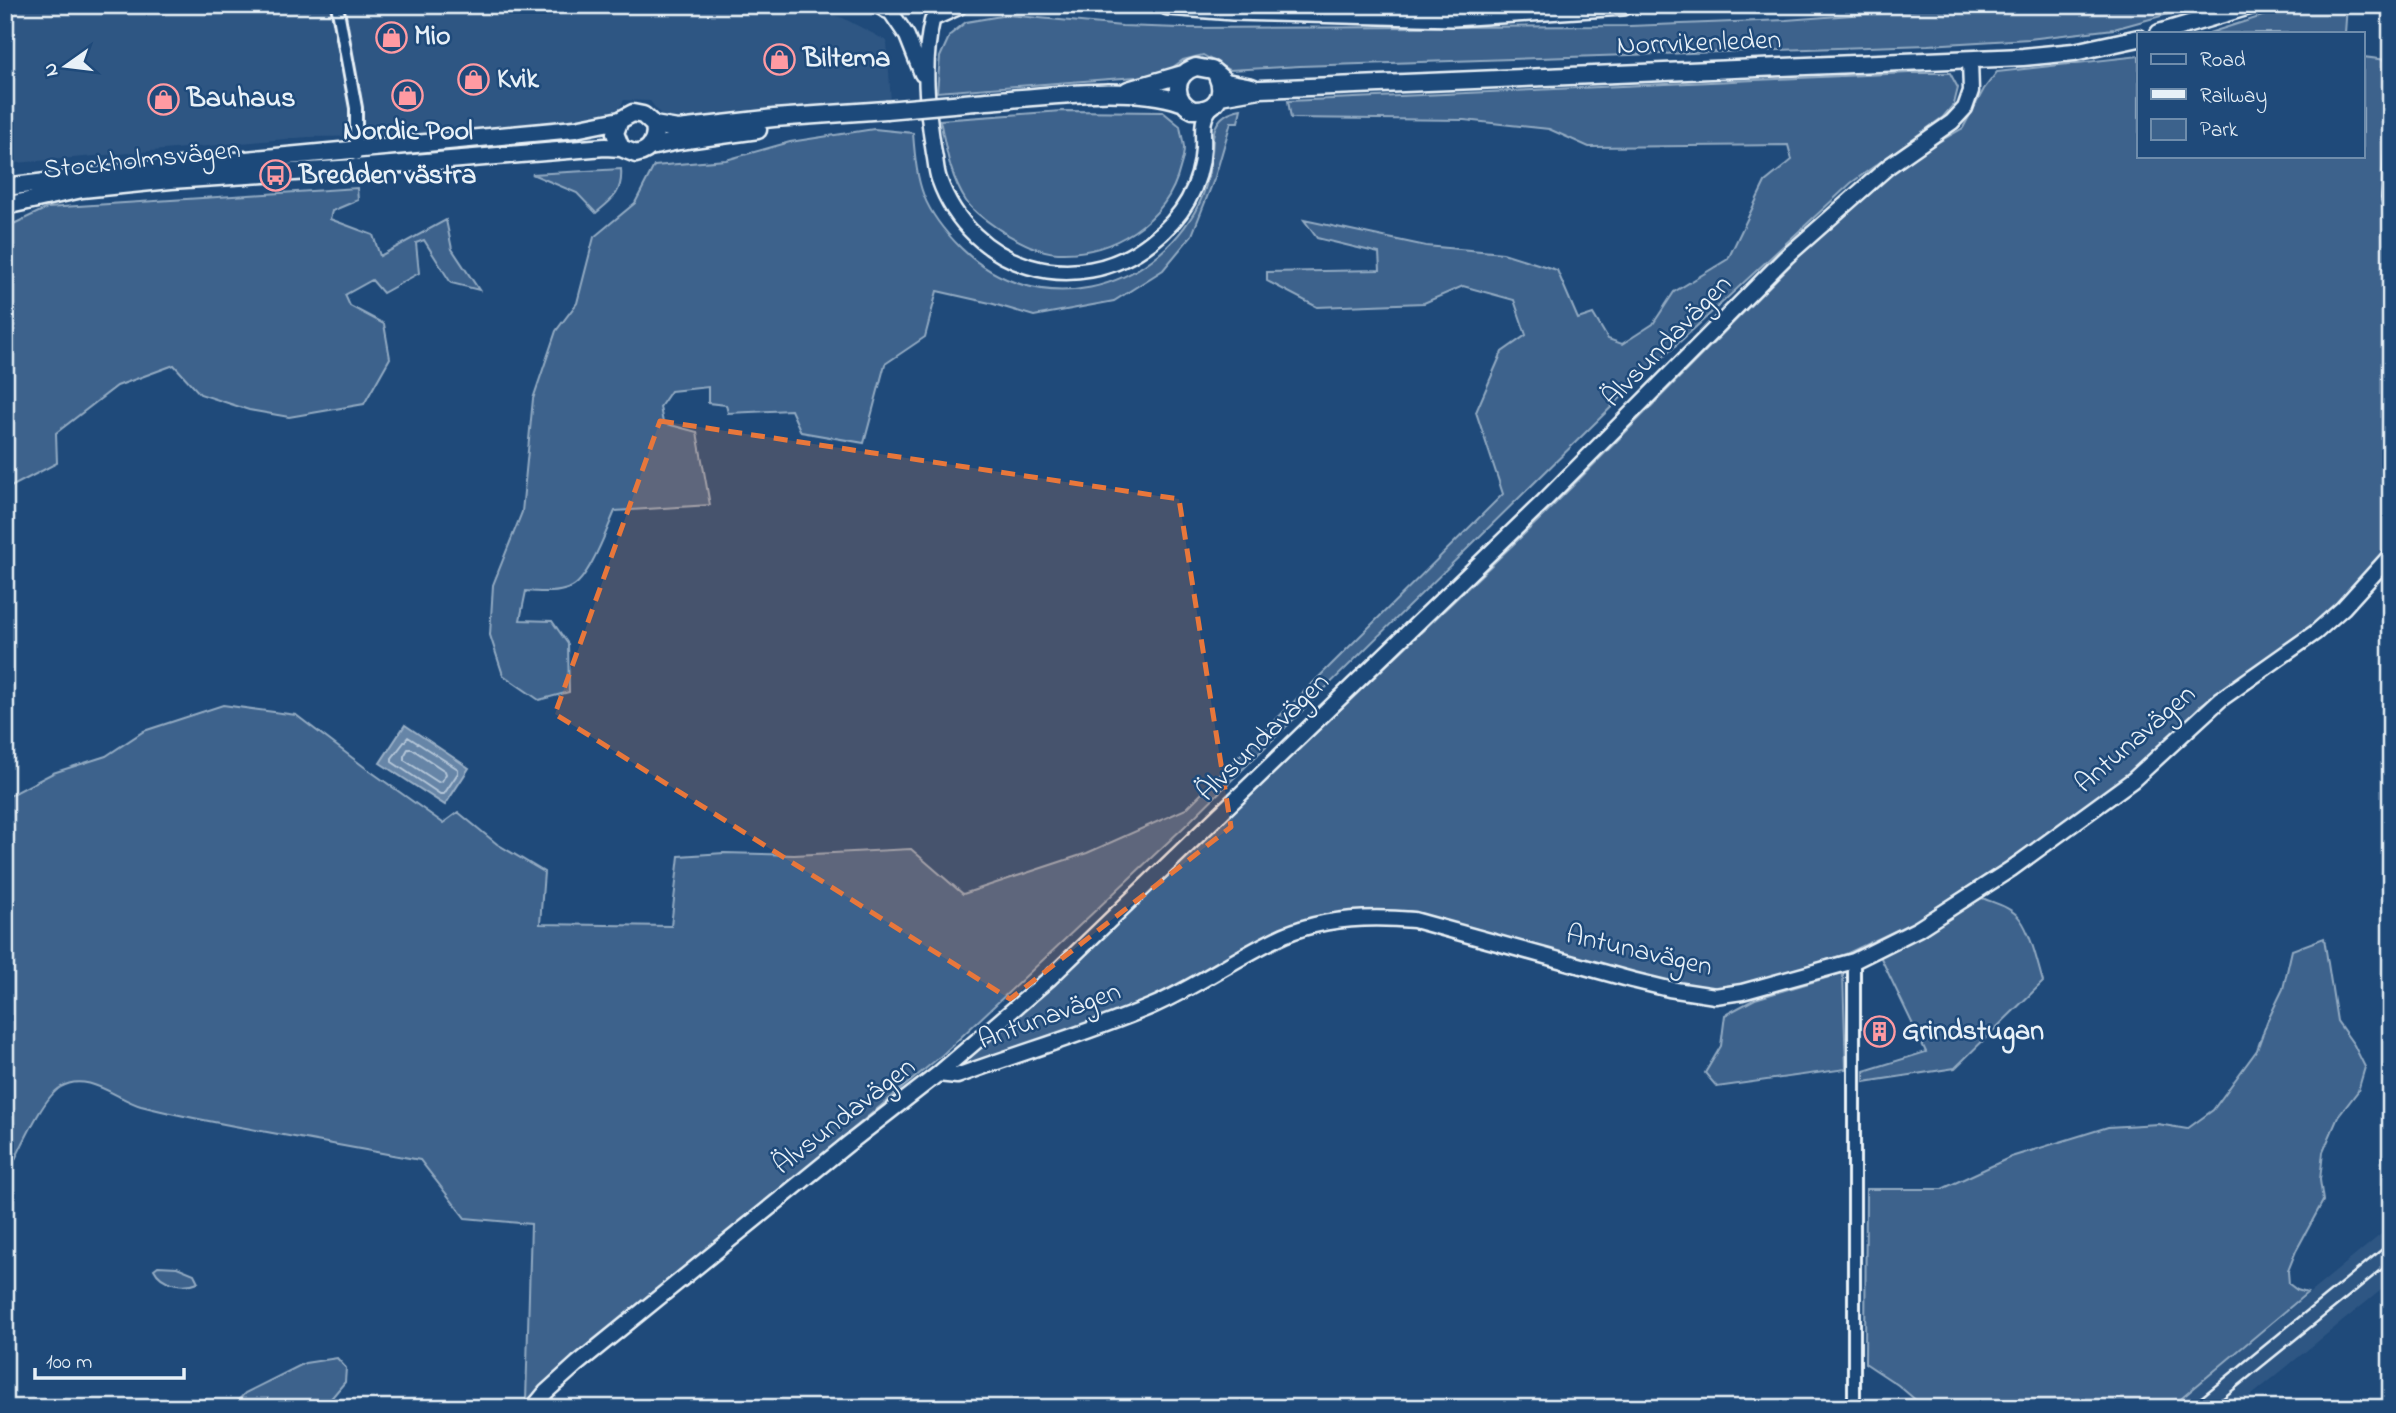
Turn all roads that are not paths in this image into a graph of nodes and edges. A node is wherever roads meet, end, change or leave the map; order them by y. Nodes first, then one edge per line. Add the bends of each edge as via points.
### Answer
1 (11, 5) edge
2 (337, 5) edge
3 (957, 5) edge
4 (1168, 5) edge
5 (1623, 5) edge
6 (2253, 5) edge
7 (5, 6) edge
8 (887, 9) edge
9 (936, 13) edge
10 (2161, 32) edge
11 (2137, 38) edge
12 (1970, 60) junction
13 (1183, 74) junction
14 (1217, 76) junction
15 (1260, 89) junction
16 (927, 92) junction
17 (1119, 92) junction
18 (1215, 102) junction
19 (1184, 104) junction
20 (882, 111) junction
21 (620, 120) junction
22 (654, 125) junction
23 (650, 147) junction
24 (621, 148) junction
25 (1203, 150) junction
26 (356, 151) junction
27 (2391, 152) edge
28 (355, 168) junction
29 (5, 187) edge
30 (5, 206) edge
31 (2391, 212) edge
32 (2391, 555) edge
33 (1854, 961) junction
34 (938, 1074) junction
35 (533, 1408) edge
36 (1854, 1408) edge

1 - 7 street
2 - 26 street via 356,108
3 - 9 highway
4 - 5 highway via 1453,16
6 - 10 main road
8 - 9 street via 907,24 922,25
8 - 16 street via 907,36
9 - 16 street via 927,60
11 - 12 main road, Norrvikenleden via 2074,52
12 - 15 main road, Norrvikenleden
12 - 34 street, Älvsundavägen via 1971,91 1965,108 1952,122 1889,166 1786,257 1552,493 1060,969
13 - 14 main road via 1204,67
13 - 17 main road, Stockholmsvägen
13 - 19 main road via 1177,87
14 - 15 main road, Norrvikenleden
14 - 18 main road via 1220,83
15 - 18 main road, Norrvikenleden
16 - 25 street via 939,178 955,210 977,239 1034,269 1066,274 1098,270 1151,242 1186,206 1199,179
17 - 19 main road, Stockholmsvägen
17 - 20 main road, Stockholmsvägen, bridge
18 - 19 main road via 1194,110
18 - 25 street via 1202,121
19 - 25 street
20 - 22 main road, Stockholmsvägen via 678,129
20 - 23 main road, Stockholmsvägen
21 - 22 main road, Stockholmsvägen via 638,114
21 - 24 main road via 615,134
21 - 26 main road, Stockholmsvägen via 575,129
22 - 23 main road
23 - 24 main road, Stockholmsvägen via 635,154
24 - 28 main road, Stockholmsvägen
26 - 28 street
26 - 29 main road, Stockholmsvägen
27 - 31 street
28 - 30 main road, Stockholmsvägen via 95,188
32 - 33 street, Antunavägen via 2325,624 2221,699 2109,799 1967,898
33 - 34 street, Antunavägen via 1715,996 1644,983 1414,920 1354,919 1285,935 1165,1001 1122,1019 957,1076
33 - 36 street
34 - 35 street, Älvsundavägen via 577,1364

